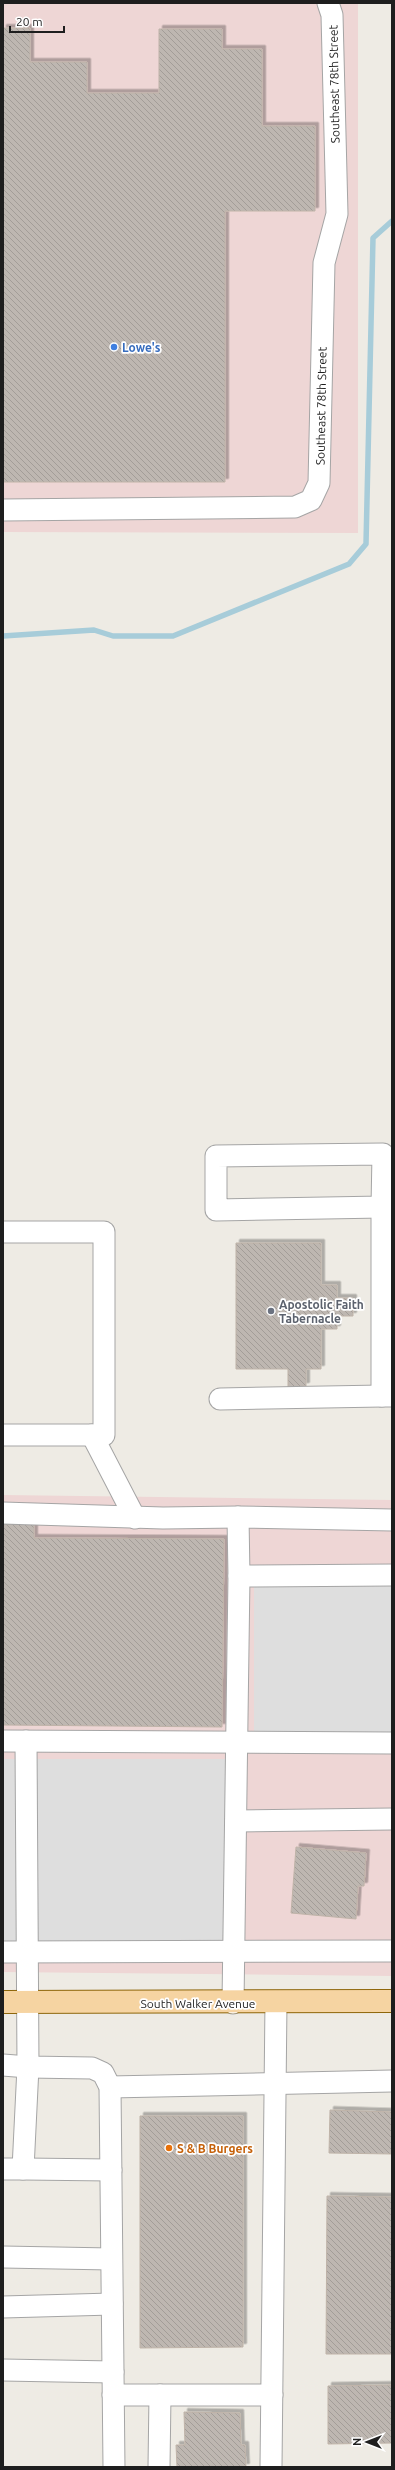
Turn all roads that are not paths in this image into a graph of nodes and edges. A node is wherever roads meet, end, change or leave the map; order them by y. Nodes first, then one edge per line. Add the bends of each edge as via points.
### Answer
1 (328, 3) edge
2 (3, 510) edge
3 (387, 1207) edge
4 (3, 1232) edge
5 (387, 1396) edge
6 (220, 1399) dead end
7 (3, 1435) edge
8 (92, 1435) junction
9 (3, 1513) edge
10 (238, 1517) junction
11 (135, 1518) junction
12 (392, 1520) edge
13 (392, 1575) edge
14 (238, 1576) junction
15 (3, 1741) edge
16 (26, 1741) junction
17 (238, 1742) junction
18 (392, 1743) edge
19 (392, 1818) edge
20 (236, 1821) junction
21 (392, 1951) edge
22 (3, 1952) edge
23 (27, 1952) junction
24 (234, 1952) junction
25 (392, 2001) edge
26 (3, 2002) edge
27 (27, 2002) junction
28 (276, 2002) junction
29 (234, 2003) junction
30 (3, 2065) edge
31 (28, 2067) junction
32 (392, 2081) edge
33 (275, 2083) junction
34 (110, 2087) junction
35 (13, 2169) edge
36 (111, 2170) junction
37 (3, 2257) edge
38 (112, 2259) junction
39 (112, 2304) junction
40 (3, 2307) edge
41 (3, 2370) edge
42 (113, 2372) junction
43 (113, 2395) junction
44 (160, 2395) junction
45 (272, 2395) junction
46 (114, 2467) edge
47 (159, 2467) edge
48 (271, 2467) edge

1 - 2 lane, Southeast 78th Street via 332,15 337,214 324,263 319,483 311,500 295,507
3 - 3 lane via 216,1210 216,1156 383,1154
3 - 5 lane
4 - 8 lane via 104,1232 104,1435
5 - 6 lane
7 - 8 lane
8 - 11 lane
9 - 11 lane
10 - 11 lane
10 - 12 lane
10 - 14 lane
13 - 14 lane
14 - 17 lane
15 - 16 lane
16 - 17 lane
16 - 23 lane
17 - 18 lane
17 - 20 lane
19 - 20 lane
20 - 24 lane
21 - 24 lane
22 - 23 lane
23 - 24 lane
23 - 27 lane
24 - 29 lane
25 - 28 main road, South Walker Avenue
26 - 27 main road, South Walker Avenue
27 - 29 main road, South Walker Avenue
27 - 31 lane
28 - 29 main road, South Walker Avenue
28 - 33 lane
30 - 31 lane
31 - 34 lane via 92,2068 103,2073
31 - 35 lane
32 - 33 lane
33 - 34 lane
33 - 45 lane
34 - 36 lane
35 - 36 lane
36 - 38 lane
37 - 38 lane
38 - 39 lane
39 - 40 lane
39 - 42 lane
41 - 42 lane
42 - 43 lane
43 - 44 lane
43 - 46 lane
44 - 45 lane
44 - 47 lane
45 - 48 lane

